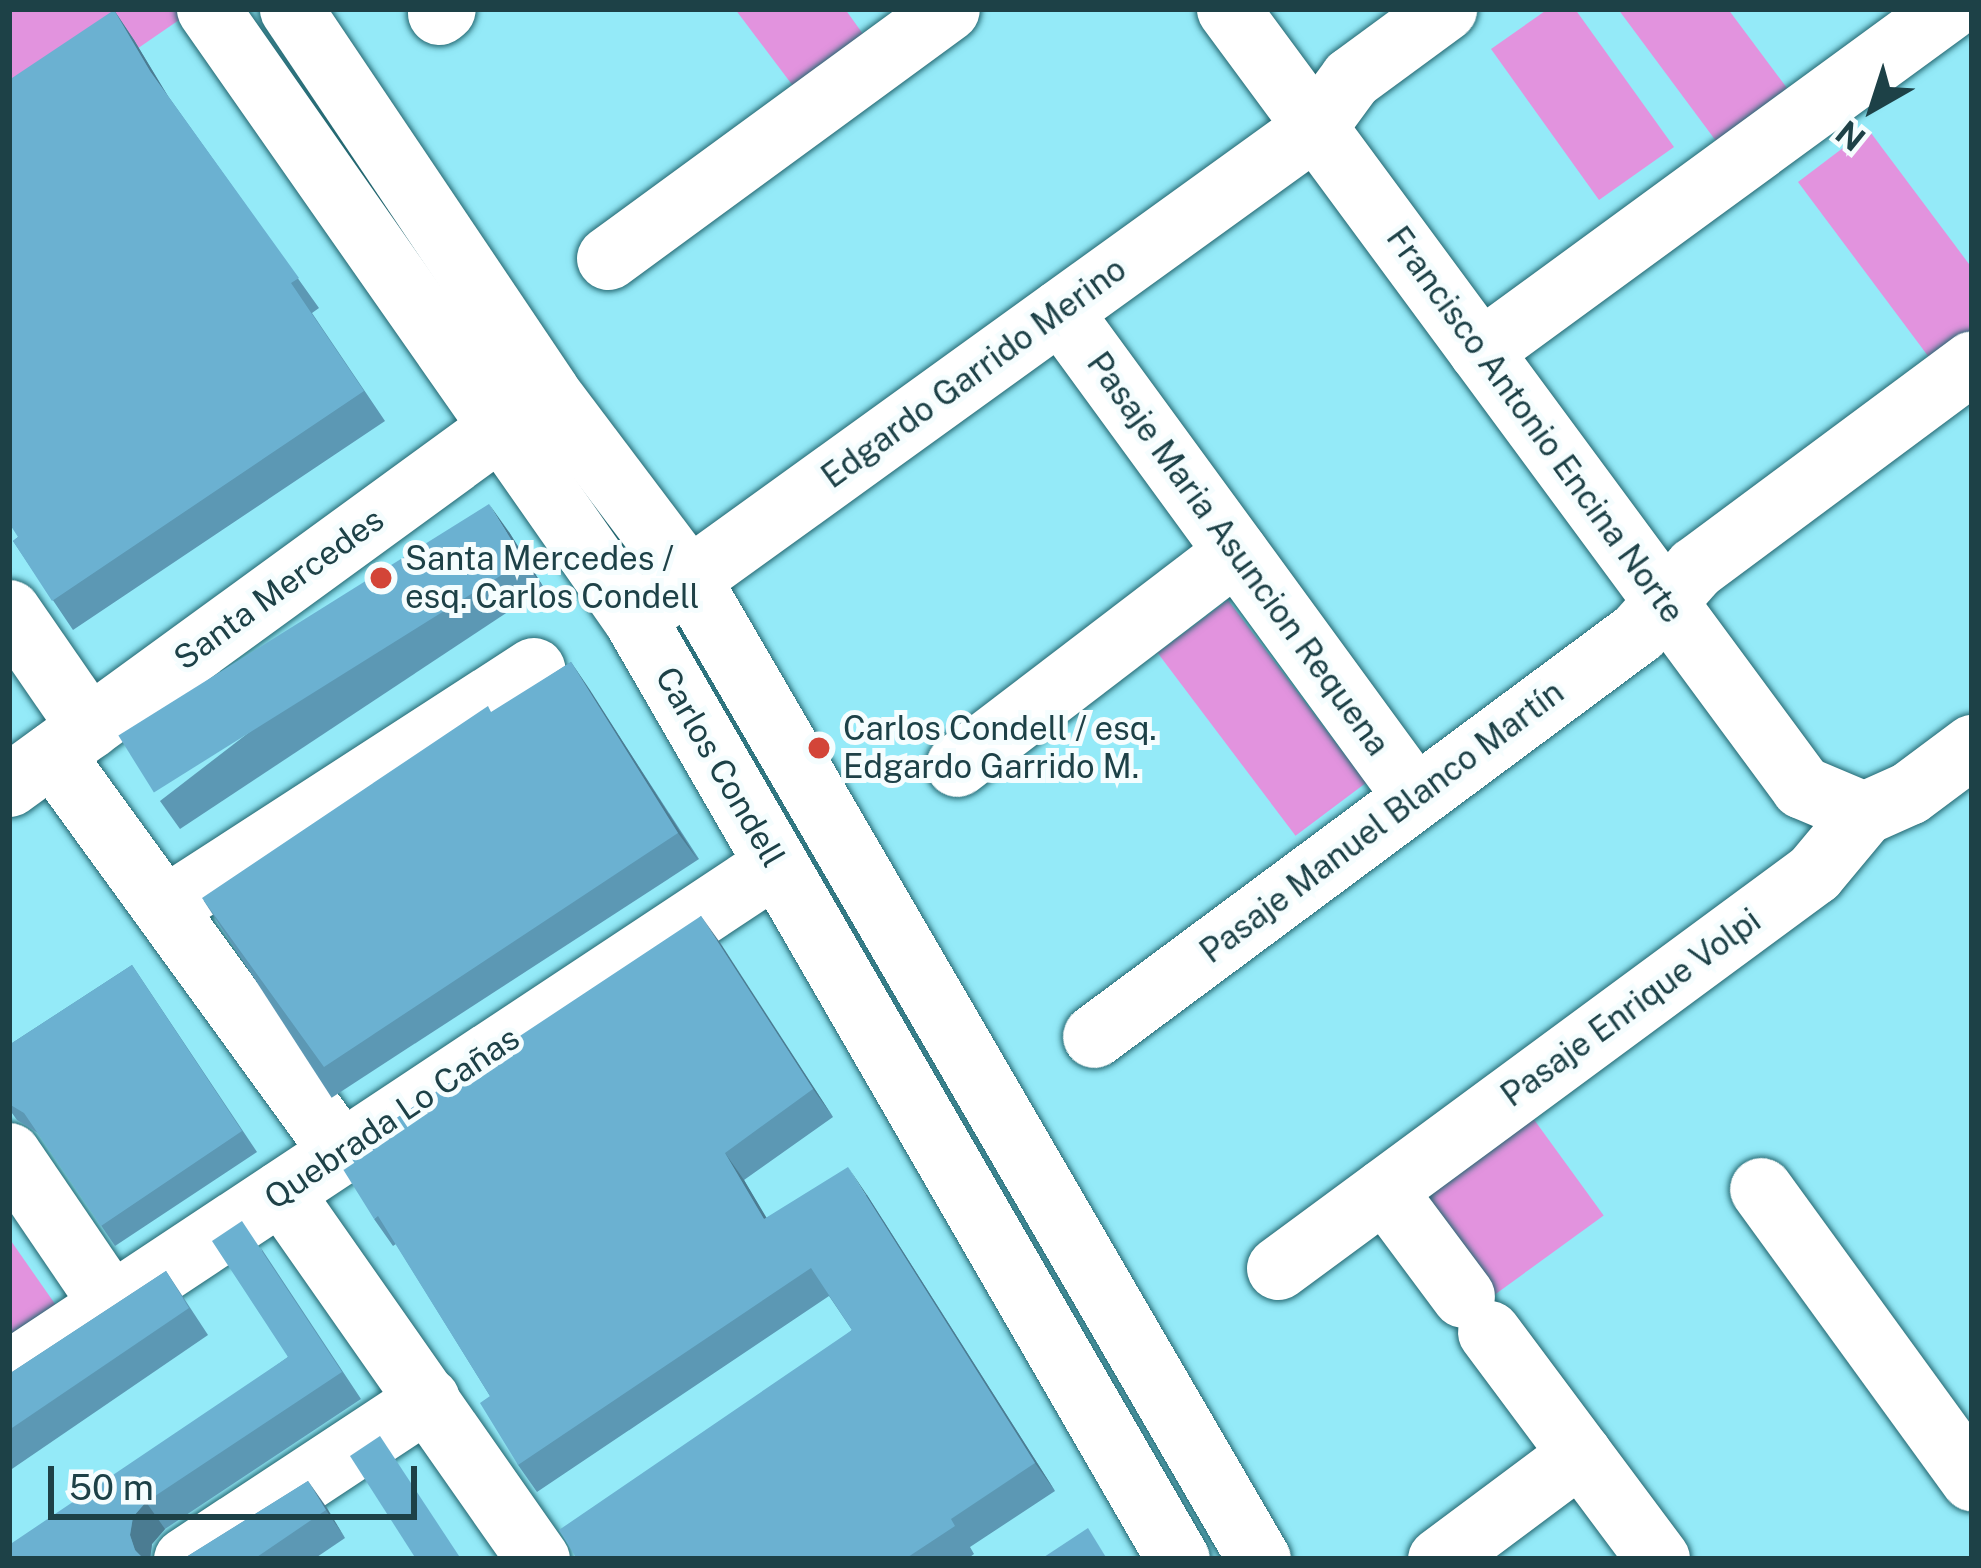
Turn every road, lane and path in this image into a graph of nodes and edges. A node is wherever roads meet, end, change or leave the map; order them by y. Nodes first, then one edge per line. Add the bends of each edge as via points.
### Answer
1 (208, 9) edge
2 (292, 9) edge
3 (949, 9) edge
4 (1228, 9) edge
5 (1445, 9) edge
6 (1948, 9) edge
7 (1315, 127) junction
8 (608, 258) dead end
9 (1060, 311) junction
10 (1480, 351) junction
11 (1972, 362) edge
12 (524, 409) junction
13 (1236, 552) junction
14 (689, 579) junction
15 (1664, 601) junction
16 (9, 611) edge
17 (634, 618) junction
18 (533, 668) dead end
19 (1972, 746) edge
20 (50, 755) edge
21 (957, 765) dead end
22 (1415, 797) junction
23 (1864, 813) junction
24 (776, 864) junction
25 (164, 908) junction
26 (1094, 1036) dead end
27 (340, 1151) junction
28 (9, 1154) edge
29 (1761, 1189) dead end
30 (1384, 1190) junction
31 (280, 1192) junction
32 (1277, 1268) dead end
33 (111, 1304) junction
34 (9, 1372) edge
35 (428, 1400) junction
36 (1580, 1454) junction
37 (1972, 1479) edge
38 (185, 1559) edge
39 (538, 1559) edge
40 (1178, 1559) edge
41 (1259, 1559) edge
42 (1439, 1559) edge
43 (1658, 1559) edge

1 - 12 street, Carlos Condell
2 - 12 street, Carlos Condell
3 - 8 street
4 - 7 street, Francisco Antonio Encina Norte
5 - 7 street, Edgardo Garrido Merino via 1351,78
6 - 10 street
7 - 9 street, Edgardo Garrido Merino
7 - 10 street, Francisco Antonio Encina Norte
9 - 13 street, Pasaje Maria Asuncion Requena
9 - 14 street, Edgardo Garrido Merino
10 - 15 street, Francisco Antonio Encina Norte
11 - 15 street, Pasaje Manuel Blanco Martín via 1695,568
12 - 14 street, Carlos Condell
12 - 17 street, Carlos Condell
12 - 20 street, Santa Mercedes
13 - 21 street
13 - 22 street, Pasaje Maria Asuncion Requena
14 - 17 street, Edgardo Garrido Merino
14 - 41 street, Carlos Condell
15 - 22 street, Pasaje Manuel Blanco Martín via 1638,632
15 - 23 street, Francisco Antonio Encina Norte via 1802,787
16 - 20 street
17 - 24 street, Carlos Condell
18 - 25 street
19 - 23 street via 1909,793
20 - 25 street
22 - 26 street, Pasaje Manuel Blanco Martín
23 - 30 street, Pasaje Enrique Volpi via 1814,873
24 - 27 street, Quebrada Lo Cañas
24 - 40 street, Carlos Condell
25 - 27 street
27 - 31 street, Quebrada Lo Cañas
28 - 33 street
29 - 37 street
30 - 32 street, Pasaje Enrique Volpi
30 - 36 street
31 - 33 street, Quebrada Lo Cañas
31 - 35 street
33 - 34 street, Quebrada Lo Cañas
35 - 38 street
35 - 39 street
36 - 42 street
36 - 43 street

